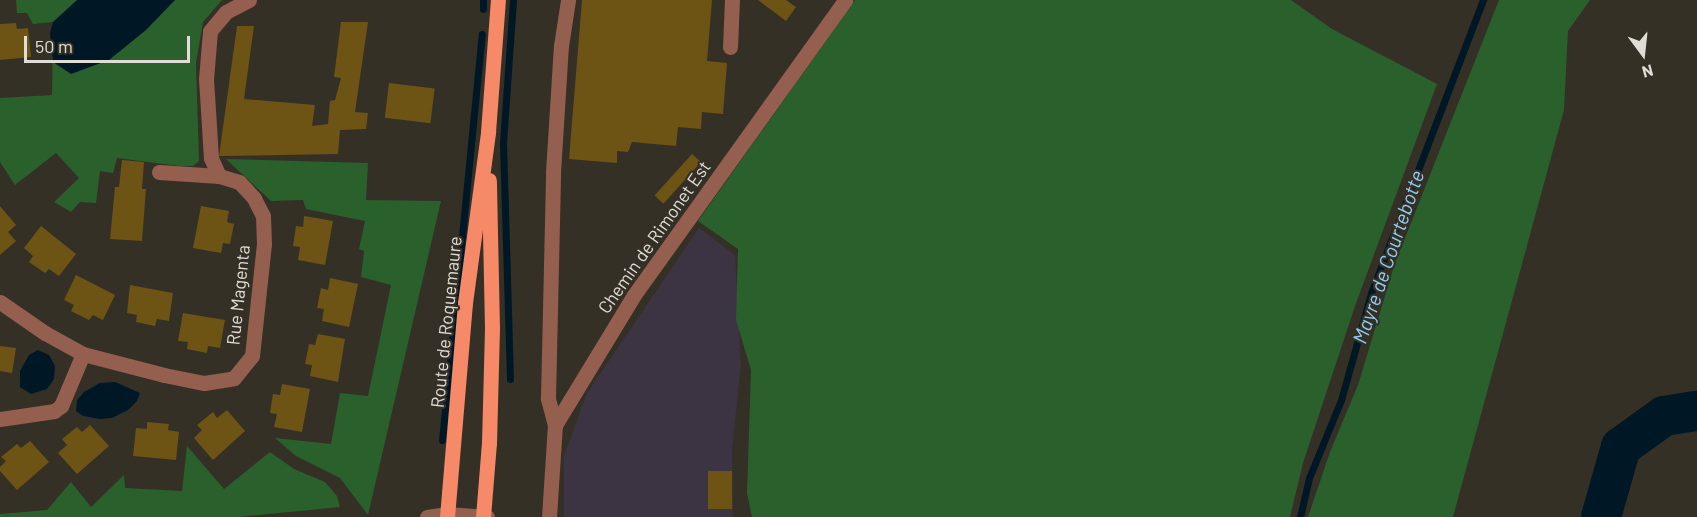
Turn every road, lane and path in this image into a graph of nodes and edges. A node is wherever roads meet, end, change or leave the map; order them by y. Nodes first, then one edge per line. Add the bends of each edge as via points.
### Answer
1 (249, 0) edge
2 (498, 0) edge
3 (568, 0) edge
4 (732, 0) edge
5 (845, 0) edge
6 (730, 47) dead end
7 (488, 132) junction
8 (159, 172) dead end
9 (219, 176) junction
10 (0, 302) edge
11 (83, 354) junction
12 (0, 419) edge
13 (555, 425) junction
14 (447, 515) edge
15 (427, 517) edge
16 (484, 517) edge
17 (549, 517) edge

1 - 9 street via 226,12 210,31 206,79 210,158
2 - 7 main road, Route de Roquemaure
3 - 13 street via 553,172 548,398
4 - 6 street
5 - 13 street, Chemin de Rimonet Est via 634,295
7 - 14 main road, Route de Roquemaure via 465,303
7 - 16 main road, Route de Roquemaure via 492,328
8 - 9 street
9 - 11 street, Rue Magenta via 239,182 254,198 263,216 264,244 252,356 234,378 204,383
10 - 11 street, Rue Magenta
11 - 12 street via 61,406 54,411
13 - 17 street, Chemin de Rimonet Est
14 - 15 street
14 - 16 street

